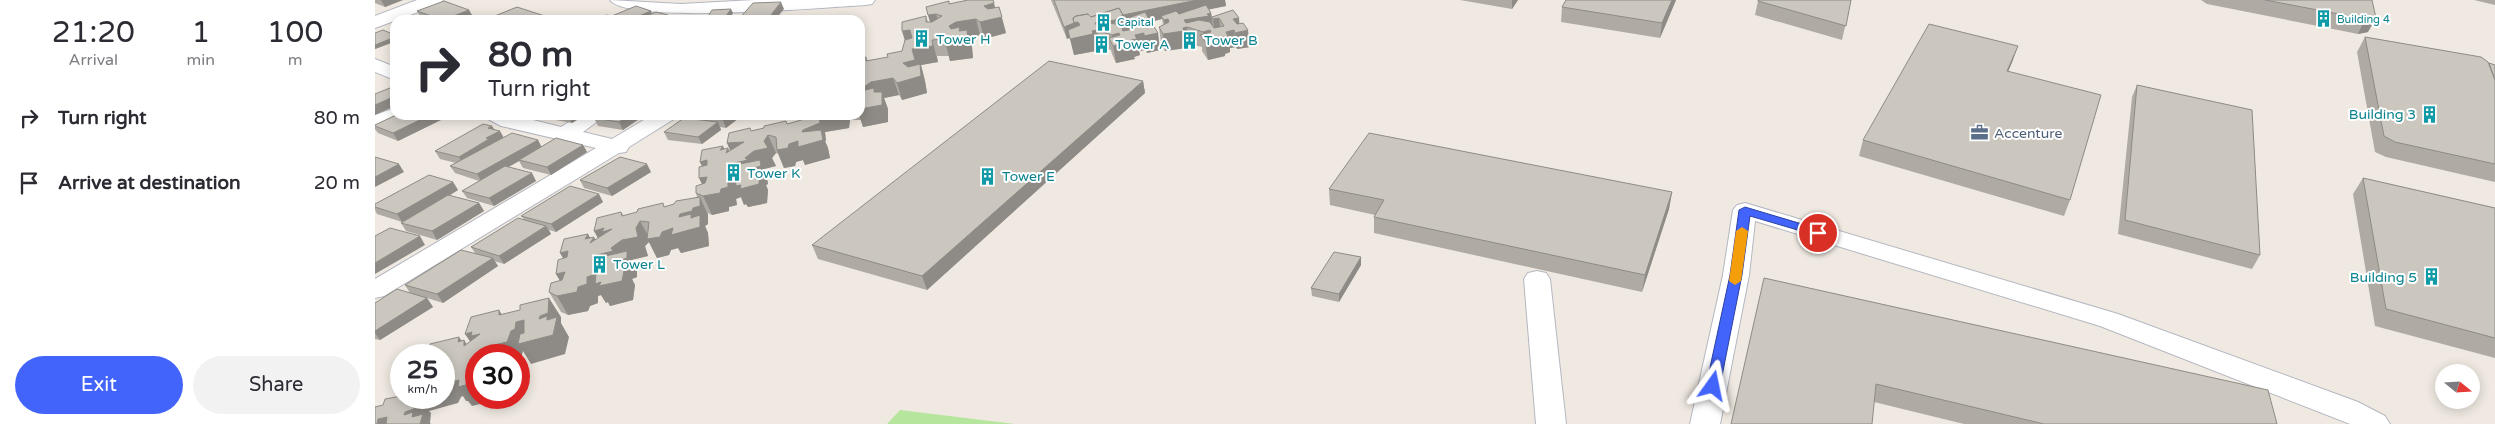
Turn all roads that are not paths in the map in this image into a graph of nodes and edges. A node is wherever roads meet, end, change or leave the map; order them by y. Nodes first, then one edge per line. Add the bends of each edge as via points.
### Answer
1 (434, 0) edge
2 (859, 0) edge
3 (626, 3) edge
4 (681, 9) junction
5 (394, 15) edge
6 (610, 15) edge
7 (689, 15) edge
8 (390, 16) edge
9 (375, 22) edge
10 (390, 116) edge
11 (507, 120) edge
12 (587, 120) edge
13 (659, 120) edge
14 (375, 123) edge
15 (565, 134) junction
16 (618, 147) junction
17 (1537, 279) dead end
18 (375, 290) edge
19 (1551, 424) edge
20 (1705, 424) edge
21 (2375, 424) edge

1 - 5 street
2 - 4 street
3 - 4 street
3 - 6 street
4 - 7 street
8 - 9 street
10 - 14 street
11 - 15 street
12 - 15 street
13 - 16 street
15 - 16 street
16 - 18 street
17 - 19 street
20 - 21 street via 1736,275 1745,210 2109,320 2348,410

